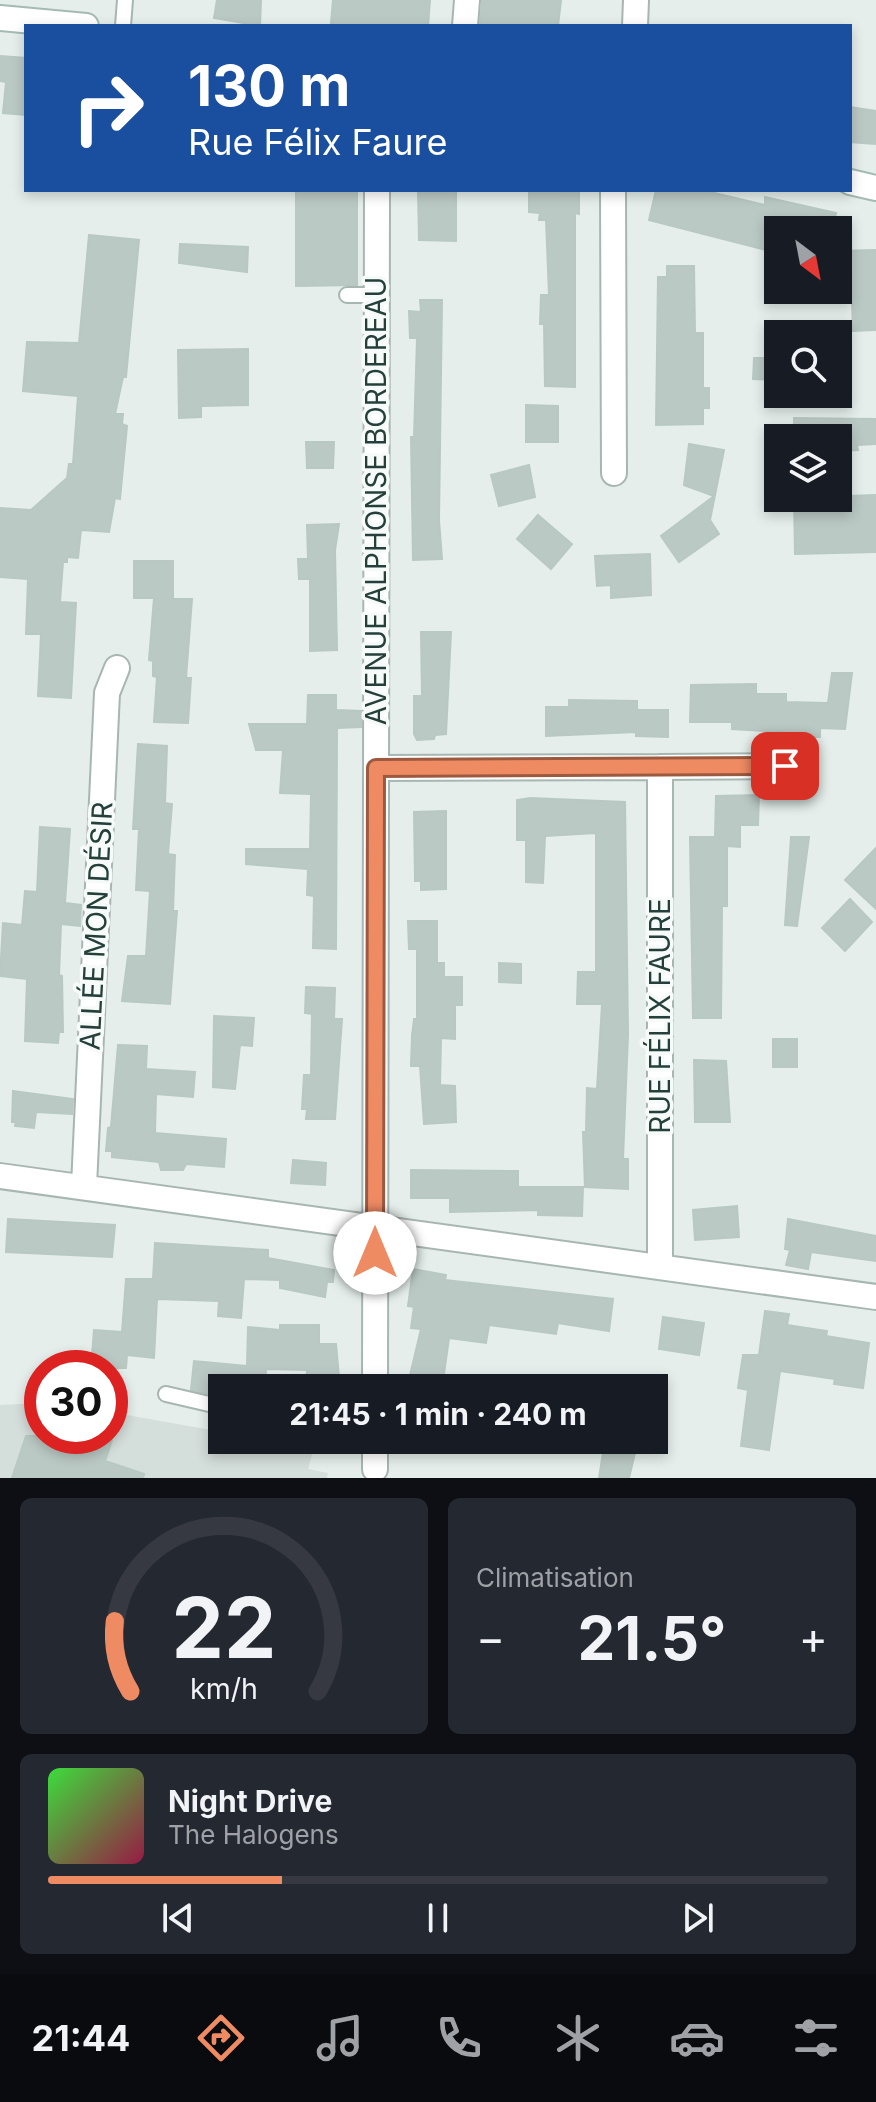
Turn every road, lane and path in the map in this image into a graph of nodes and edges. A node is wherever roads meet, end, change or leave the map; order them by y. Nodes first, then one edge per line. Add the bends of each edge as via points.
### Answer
1 (125, 0) edge
2 (467, 0) edge
3 (636, 0) edge
4 (0, 18) edge
5 (64, 24) edge
6 (123, 24) edge
7 (465, 24) edge
8 (635, 24) edge
9 (852, 182) edge
10 (876, 188) edge
11 (377, 192) edge
12 (613, 192) edge
13 (347, 295) dead end
14 (376, 295) junction
15 (614, 473) dead end
16 (117, 668) dead end
17 (785, 766) dead end
18 (660, 767) junction
19 (376, 768) junction
20 (0, 1176) edge
21 (84, 1186) junction
22 (375, 1226) junction
23 (660, 1265) junction
24 (876, 1297) edge
25 (375, 1374) edge
26 (166, 1394) dead end
27 (208, 1404) edge

1 - 6 lane
2 - 7 street
3 - 8 street
4 - 5 street
9 - 10 street
11 - 14 street, AVENUE ALPHONSE BORDEREAU
12 - 15 street
13 - 14 lane
14 - 19 street, AVENUE ALPHONSE BORDEREAU
16 - 21 street, ALLÉE MON DÉSIR via 107,693
17 - 18 street
18 - 19 street
18 - 23 street, RUE FÉLIX FAURE
19 - 22 street, AVENUE ALPHONSE BORDEREAU
20 - 21 street
21 - 22 street
22 - 23 street
22 - 25 street, AVENUE ALPHONSE BORDEREAU
23 - 24 street
26 - 27 lane

